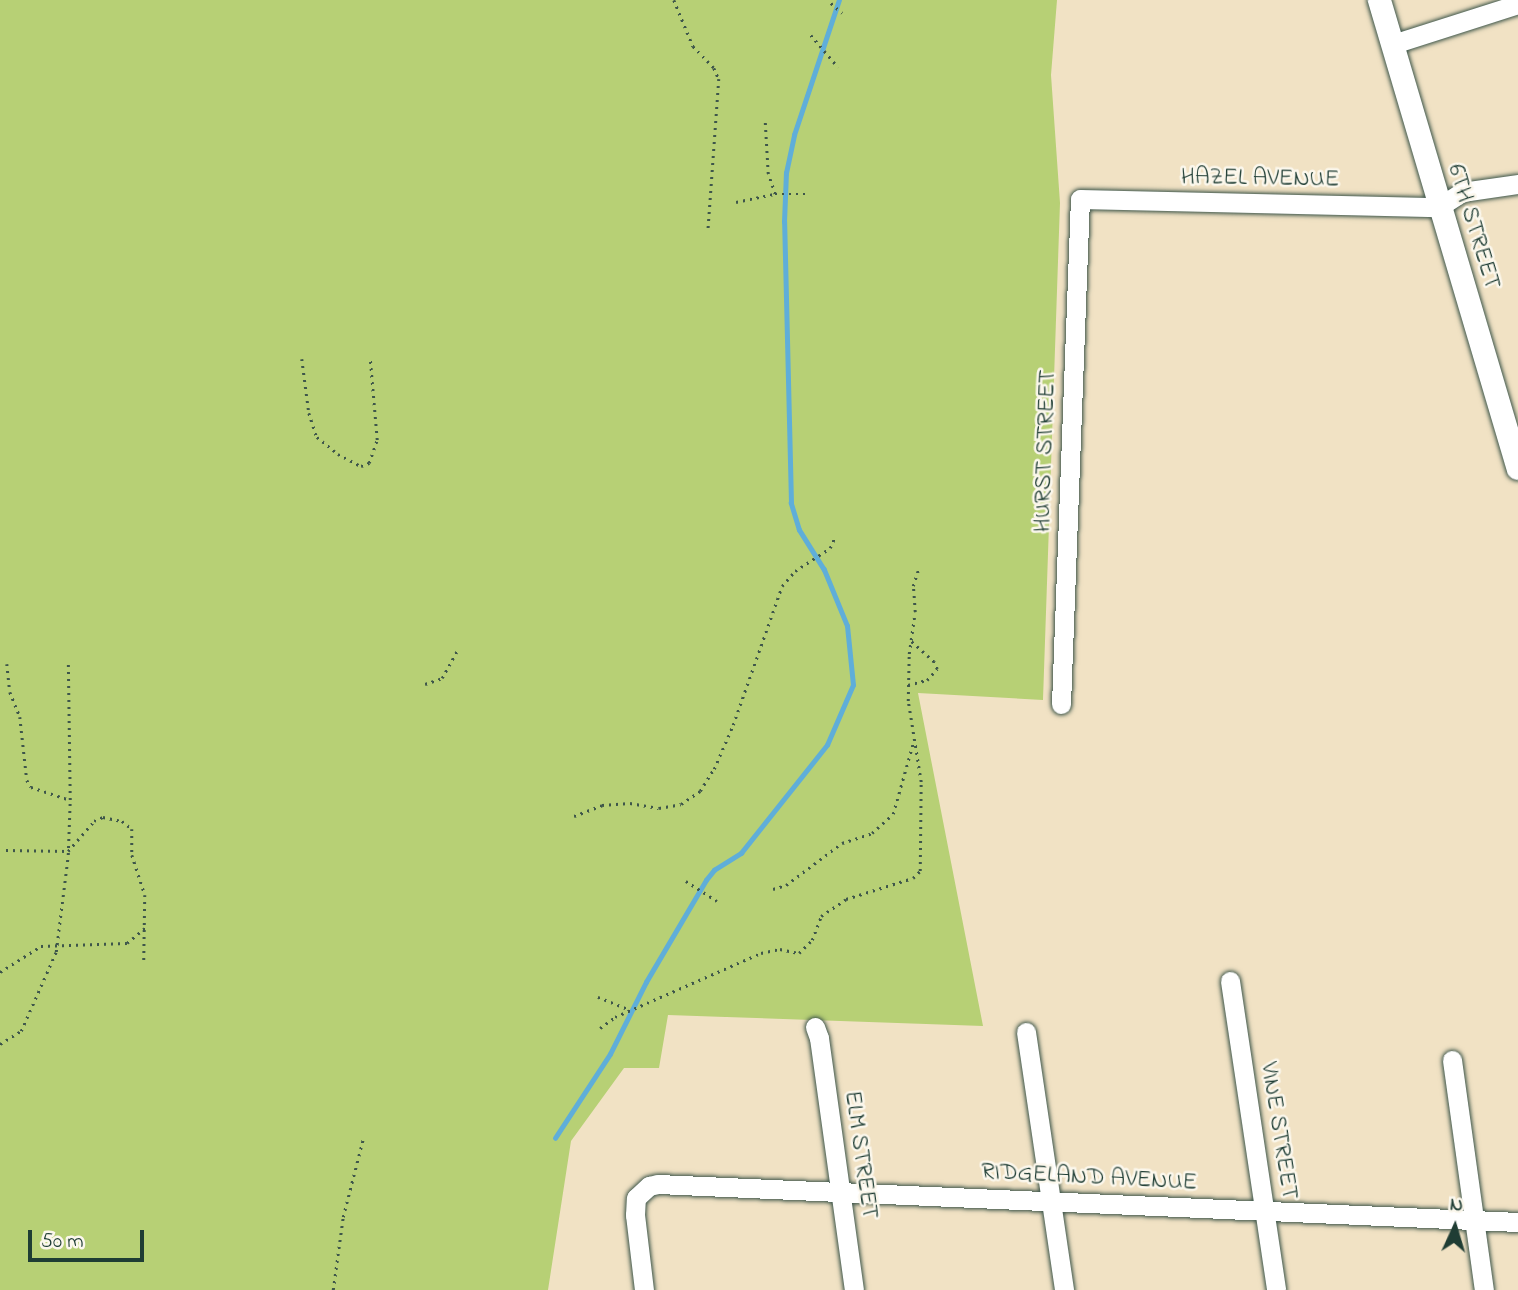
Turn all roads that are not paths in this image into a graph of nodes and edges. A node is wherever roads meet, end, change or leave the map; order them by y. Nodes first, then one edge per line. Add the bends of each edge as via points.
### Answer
1 (1379, 0) edge
2 (1518, 4) edge
3 (1393, 44) junction
4 (1518, 184) edge
5 (1080, 199) joint
6 (1439, 207) junction
7 (1518, 468) edge
8 (1061, 704) dead end
9 (1230, 981) dead end
10 (815, 1027) dead end
11 (1026, 1032) dead end
12 (1452, 1060) dead end
13 (841, 1191) junction
14 (1052, 1201) junction
15 (1265, 1210) junction
16 (1474, 1220) junction
17 (1518, 1222) edge
18 (644, 1290) edge
19 (854, 1290) edge
20 (1064, 1290) edge
21 (1276, 1290) edge
22 (1484, 1290) edge

1 - 3 street, 6TH STREET
2 - 3 street
3 - 6 street, 6TH STREET
4 - 6 street via 1462,192
5 - 6 street, HAZEL AVENUE
5 - 8 street, HURST STREET
6 - 7 street, 6TH STREET
9 - 15 street, VINE STREET
10 - 13 street, ELM STREET
11 - 14 street
12 - 16 street
13 - 14 street, RIDGELAND AVENUE
13 - 18 street, RIDGELAND AVENUE via 649,1186 636,1198
13 - 19 street, ELM STREET
14 - 15 street, RIDGELAND AVENUE
14 - 20 street
15 - 16 street, RIDGELAND AVENUE
15 - 21 street, VINE STREET
16 - 17 street, RIDGELAND AVENUE
16 - 22 street

